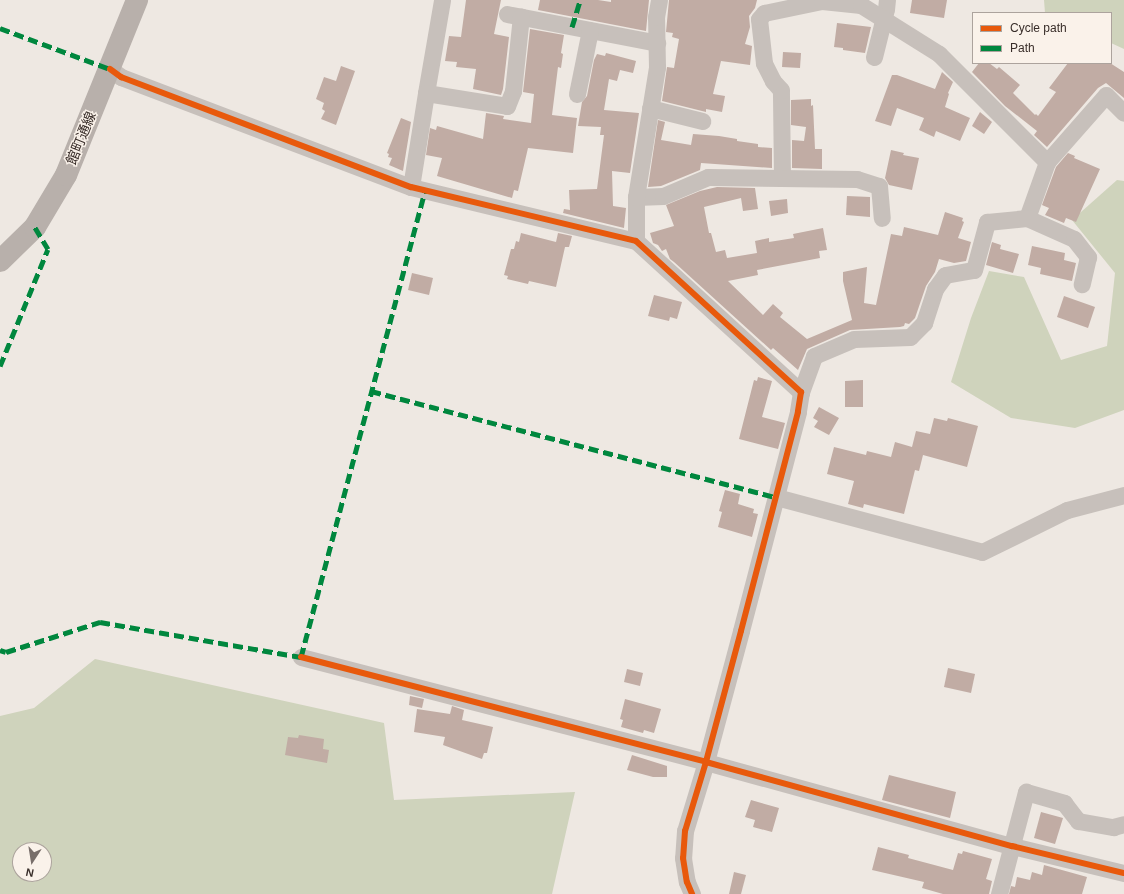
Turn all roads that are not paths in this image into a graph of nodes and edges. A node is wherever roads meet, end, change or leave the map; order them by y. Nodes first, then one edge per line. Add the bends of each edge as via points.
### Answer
1 (137, 0) edge
2 (442, 0) edge
3 (659, 0) edge
4 (822, 0) edge
5 (887, 0) edge
6 (884, 20) junction
7 (590, 30) junction
8 (657, 44) junction
9 (874, 57) dead end
10 (110, 69) junction
11 (426, 93) junction
12 (577, 94) dead end
13 (650, 108) junction
14 (1124, 113) edge
15 (702, 121) dead end
16 (1047, 162) junction
17 (782, 178) junction
18 (411, 187) junction
19 (636, 197) junction
20 (882, 218) dead end
21 (1027, 218) junction
22 (636, 241) junction
23 (0, 261) edge
24 (1082, 284) dead end
25 (801, 392) junction
26 (1124, 495) edge
27 (776, 497) junction
28 (302, 657) dead end
29 (706, 762) junction
30 (1124, 824) edge
31 (1012, 846) junction
32 (1124, 873) edge
33 (692, 894) edge
34 (999, 894) edge

1 - 10 main road, 館町通線
2 - 11 street
3 - 8 street via 656,16
4 - 6 street via 861,5
4 - 17 street via 764,13 759,19 764,63 781,90
5 - 6 street
6 - 9 street
6 - 16 street via 939,54
7 - 8 street
7 - 11 street via 514,15 513,91 507,106
7 - 12 street
8 - 13 street via 657,67
10 - 18 street via 121,77
10 - 23 main road, 館町通線 via 66,175 35,227
11 - 18 street
13 - 15 street
13 - 19 street
14 - 16 street via 1106,96
16 - 21 street
17 - 19 street via 708,177 663,196
17 - 20 street via 857,179 879,186
18 - 22 street
19 - 22 street
21 - 24 street via 1074,239 1088,258
21 - 25 street via 987,222 974,270 945,275 935,289 924,323 910,337 854,339 814,356
22 - 25 street
25 - 27 street
26 - 27 street via 1067,510 982,552
27 - 29 street
28 - 29 street
29 - 31 street
29 - 33 street via 685,830 683,858
30 - 31 street via 1113,827 1078,821 1064,804 1026,792
31 - 32 street
31 - 34 street

